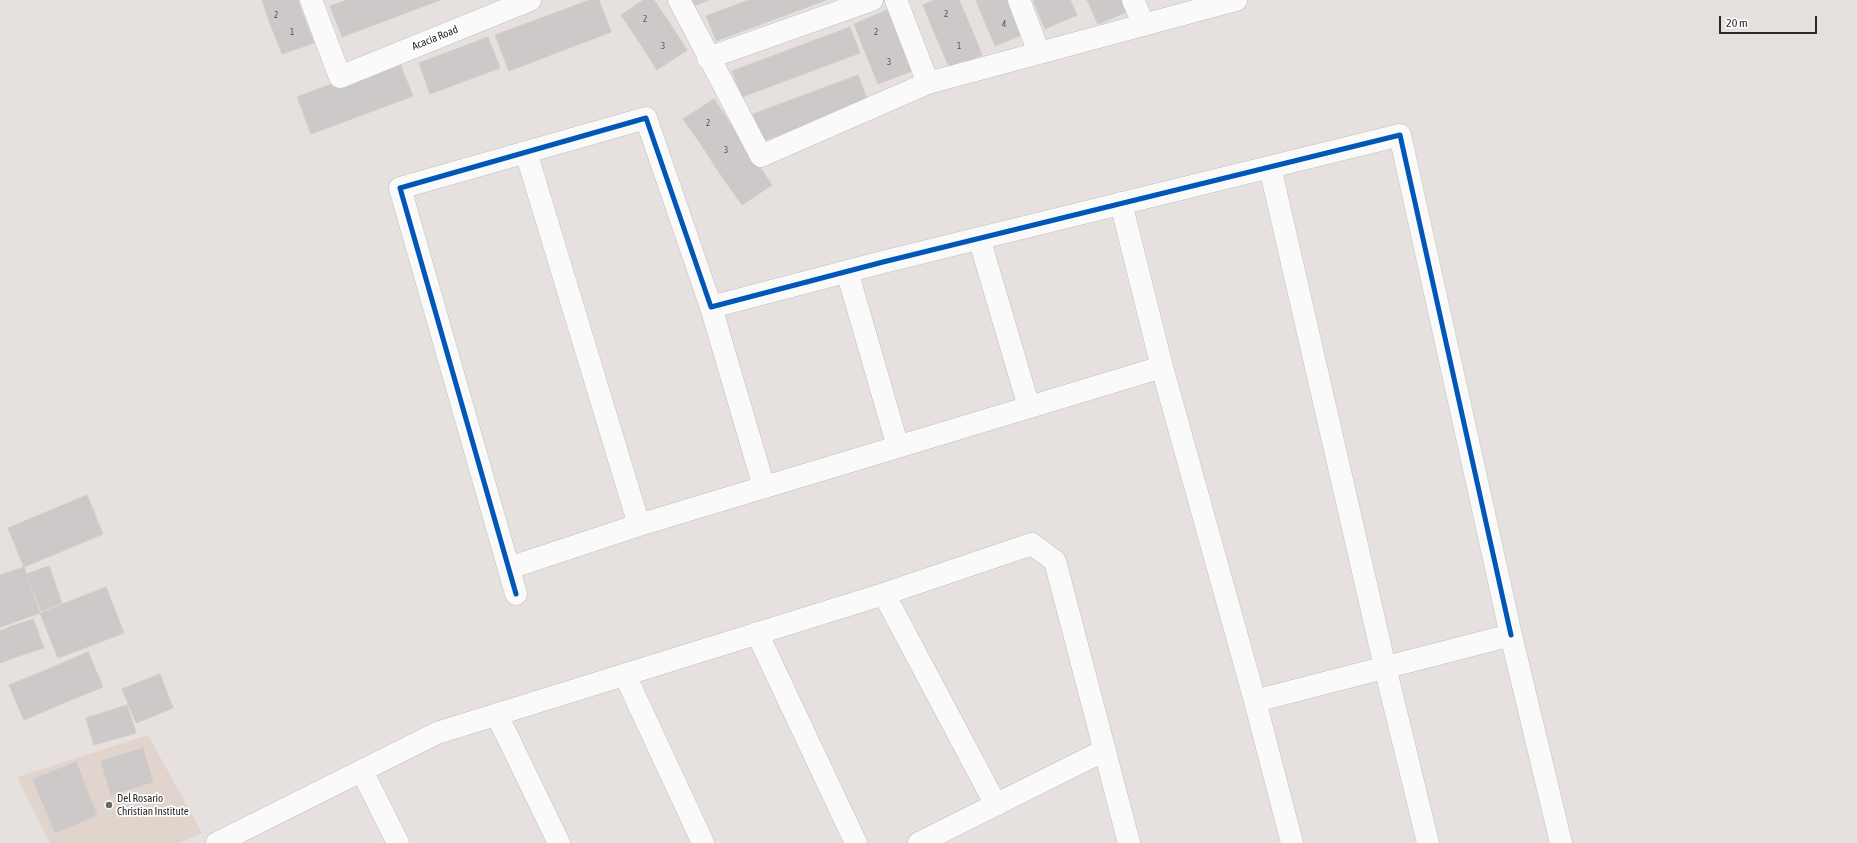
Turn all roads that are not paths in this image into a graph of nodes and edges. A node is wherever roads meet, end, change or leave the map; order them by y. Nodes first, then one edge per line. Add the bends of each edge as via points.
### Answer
1 (311, 0) edge
2 (530, 0) edge
3 (679, 0) edge
4 (872, 0) edge
5 (896, 0) edge
6 (1019, 0) edge
7 (1133, 0) edge
8 (1236, 0) edge
9 (501, 6) edge
10 (1144, 25) junction
11 (1039, 53) junction
12 (708, 58) junction
13 (928, 83) junction
14 (526, 152) junction
15 (1270, 166) junction
16 (1121, 203) junction
17 (979, 238) junction
18 (847, 271) junction
19 (711, 307) junction
20 (1162, 367) junction
21 (1029, 407) junction
22 (898, 447) junction
23 (764, 487) junction
24 (639, 525) junction
25 (509, 568) junction
26 (516, 594) dead end
27 (884, 594) junction
28 (757, 634) junction
29 (1510, 635) junction
30 (1385, 667) junction
31 (625, 675) junction
32 (1255, 701) junction
33 (497, 715) junction
34 (1105, 750) junction
35 (362, 770) junction
36 (996, 805) junction
37 (217, 843) edge
38 (398, 843) edge
39 (559, 843) edge
40 (703, 843) edge
41 (856, 843) edge
42 (919, 843) edge
43 (1129, 843) edge
44 (1292, 843) edge
45 (1428, 843) edge
46 (1561, 843) edge

1 - 9 street, Acacia Road via 340,77
2 - 9 street, Acacia Road
3 - 12 street
4 - 12 street
5 - 13 street
6 - 11 street
7 - 10 street
8 - 10 street
10 - 11 street
11 - 13 street
12 - 13 street via 761,156
14 - 19 street via 646,118
14 - 24 street
14 - 25 street via 400,188
15 - 16 street
15 - 29 street via 1400,135
15 - 30 street
16 - 17 street
16 - 20 street
17 - 18 street
17 - 21 street
18 - 19 street
18 - 22 street
19 - 23 street
20 - 21 street
20 - 32 street
21 - 22 street
22 - 23 street
23 - 24 street
24 - 25 street
25 - 26 street
27 - 28 street
27 - 34 street via 1032,544 1055,561
27 - 36 street
28 - 31 street
28 - 41 street
29 - 30 street
29 - 46 street
30 - 32 street
30 - 45 street
31 - 33 street
31 - 40 street
32 - 44 street
33 - 35 street via 437,733
33 - 39 street
34 - 36 street
34 - 43 street
35 - 37 street
35 - 38 street
36 - 42 street

